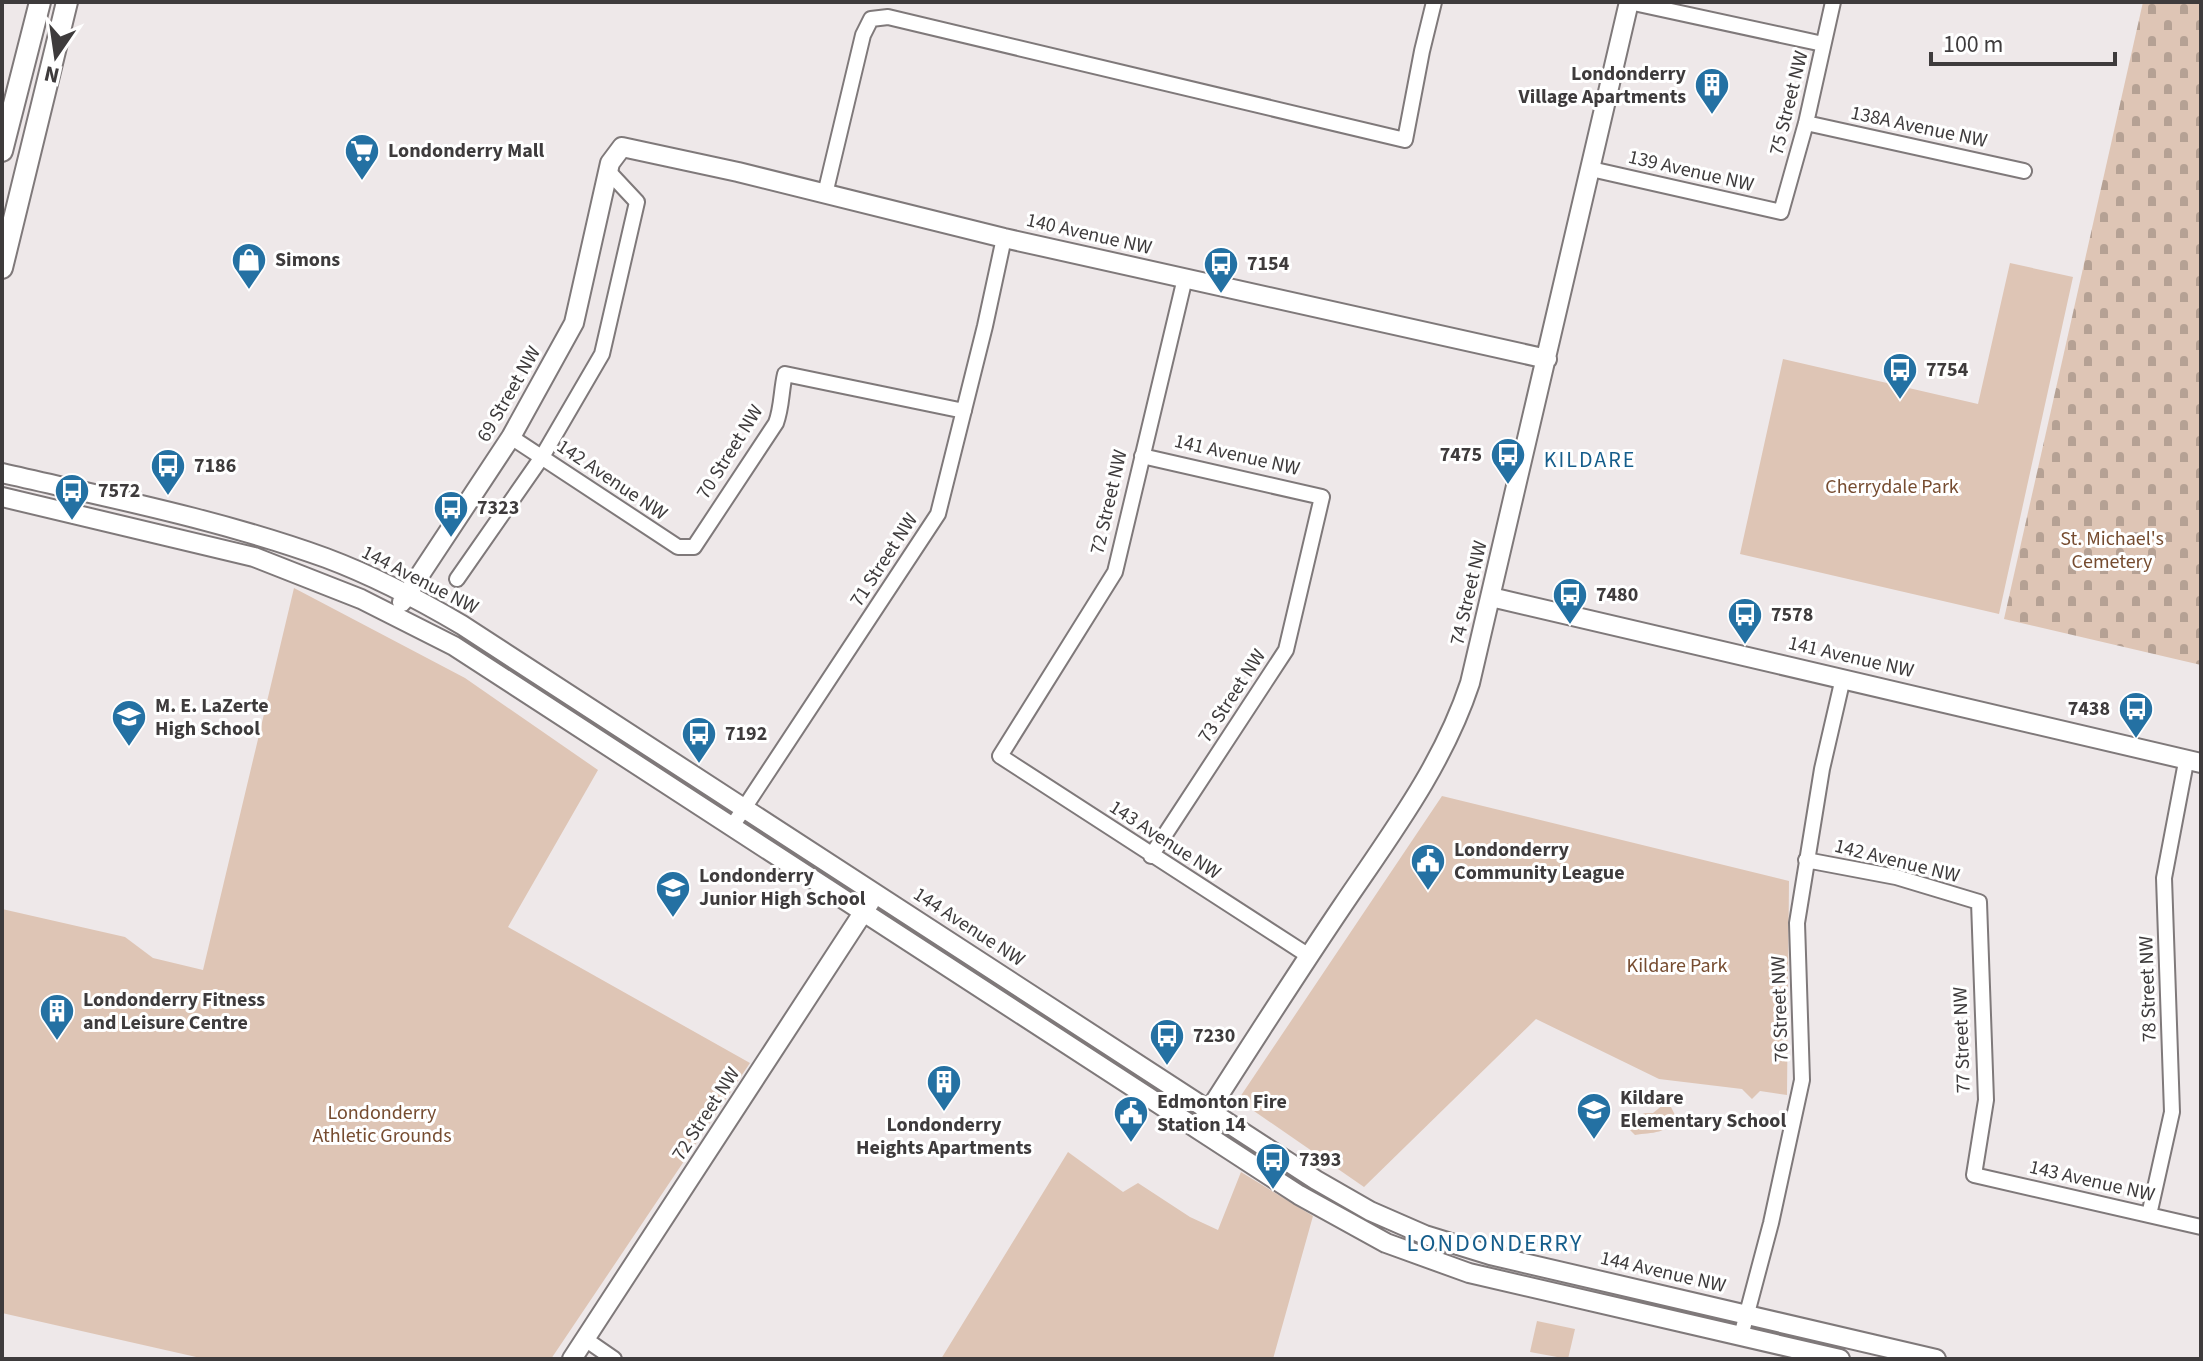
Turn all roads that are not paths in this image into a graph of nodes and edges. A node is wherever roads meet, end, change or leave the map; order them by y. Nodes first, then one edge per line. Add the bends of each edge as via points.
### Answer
1 (40, 2) edge
2 (67, 2) edge
3 (1434, 2) edge
4 (1629, 2) edge
5 (1833, 2) edge
6 (1823, 44) junction
7 (1806, 123) junction
8 (622, 147) joint
9 (2, 151) edge
10 (1591, 169) junction
11 (608, 171) junction
12 (2024, 171) dead end
13 (825, 194) junction
14 (1781, 212) joint
15 (1004, 238) junction
16 (2, 268) edge
17 (1185, 278) junction
18 (1547, 359) junction
19 (964, 411) junction
20 (511, 437) junction
21 (1142, 456) junction
22 (542, 457) junction
23 (2, 473) edge
24 (2, 497) edge
25 (1322, 497) joint
26 (694, 547) joint
27 (457, 579) dead end
28 (408, 593) junction
29 (1491, 597) junction
30 (395, 615) junction
31 (1843, 678) junction
32 (1000, 756) joint
33 (2194, 762) edge
34 (744, 807) junction
35 (733, 825) junction
36 (1151, 856) junction
37 (1806, 860) junction
38 (876, 893) junction
39 (1979, 902) joint
40 (864, 911) junction
41 (1309, 956) junction
42 (1209, 1111) junction
43 (1198, 1129) junction
44 (1974, 1175) joint
45 (2149, 1215) junction
46 (2201, 1227) edge
47 (1747, 1314) junction
48 (1741, 1336) junction
49 (585, 1339) junction
50 (1929, 1358) edge
51 (572, 1359) edge
52 (614, 1359) edge
53 (1840, 1359) edge

1 - 9 main road
2 - 16 main road
3 - 13 street via 1405,140 888,17 871,19
4 - 6 street
4 - 10 street, 74 Street NW
5 - 6 street, 75 Street NW
6 - 7 street, 75 Street NW
7 - 12 street, 138A Avenue NW
7 - 14 street, 75 Street NW
8 - 11 street, 69 Street NW
8 - 13 street, 140 Avenue NW
10 - 14 street, 139 Avenue NW
10 - 18 street, 74 Street NW
11 - 20 street, 69 Street NW via 574,323
11 - 22 street via 637,202 609,324 602,354
13 - 15 street, 140 Avenue NW
15 - 17 street, 140 Avenue NW
15 - 19 street, 71 Street NW
17 - 18 street, 140 Avenue NW
17 - 21 street, 72 Street NW
18 - 29 street, 74 Street NW
19 - 26 street, 70 Street NW via 785,374 776,423
19 - 34 street, 71 Street NW via 938,514
20 - 22 street, 142 Avenue NW
20 - 28 street, 69 Street NW
21 - 25 street, 141 Avenue NW
21 - 32 street, 72 Street NW via 1115,572
22 - 26 street, 142 Avenue NW via 678,547
22 - 27 street
23 - 28 street, 144 Avenue NW via 260,536
24 - 30 street via 254,557
25 - 36 street, 73 Street NW via 1286,650
28 - 30 street, 69 Street NW
28 - 34 street, 144 Avenue NW
29 - 31 street, 141 Avenue NW
29 - 41 street, 74 Street NW via 1459,719 1444,750
30 - 35 street via 454,646
31 - 33 street, 141 Avenue NW
31 - 37 street, 76 Street NW
32 - 36 street, 143 Avenue NW
33 - 45 street, 78 Street NW via 2164,878 2172,1112
34 - 35 street, 71 Street NW
34 - 38 street, 144 Avenue NW
35 - 40 street
36 - 41 street, 143 Avenue NW
37 - 39 street, 142 Avenue NW via 1896,877
37 - 47 street, 76 Street NW via 1797,923 1802,1080
38 - 40 street, 72 Street NW
38 - 42 street, 144 Avenue NW
39 - 44 street, 77 Street NW via 1986,1100
40 - 43 street
40 - 49 street, 72 Street NW
41 - 42 street, 74 Street NW
42 - 43 street, 74 Street NW
42 - 47 street, 144 Avenue NW via 1370,1211 1425,1235
43 - 48 street via 1340,1219 1423,1258
44 - 45 street, 143 Avenue NW
45 - 46 street, 143 Avenue NW
47 - 48 street, 76 Street NW
47 - 50 street, 144 Avenue NW
48 - 53 street
49 - 51 street, 72 Street NW
49 - 52 street

